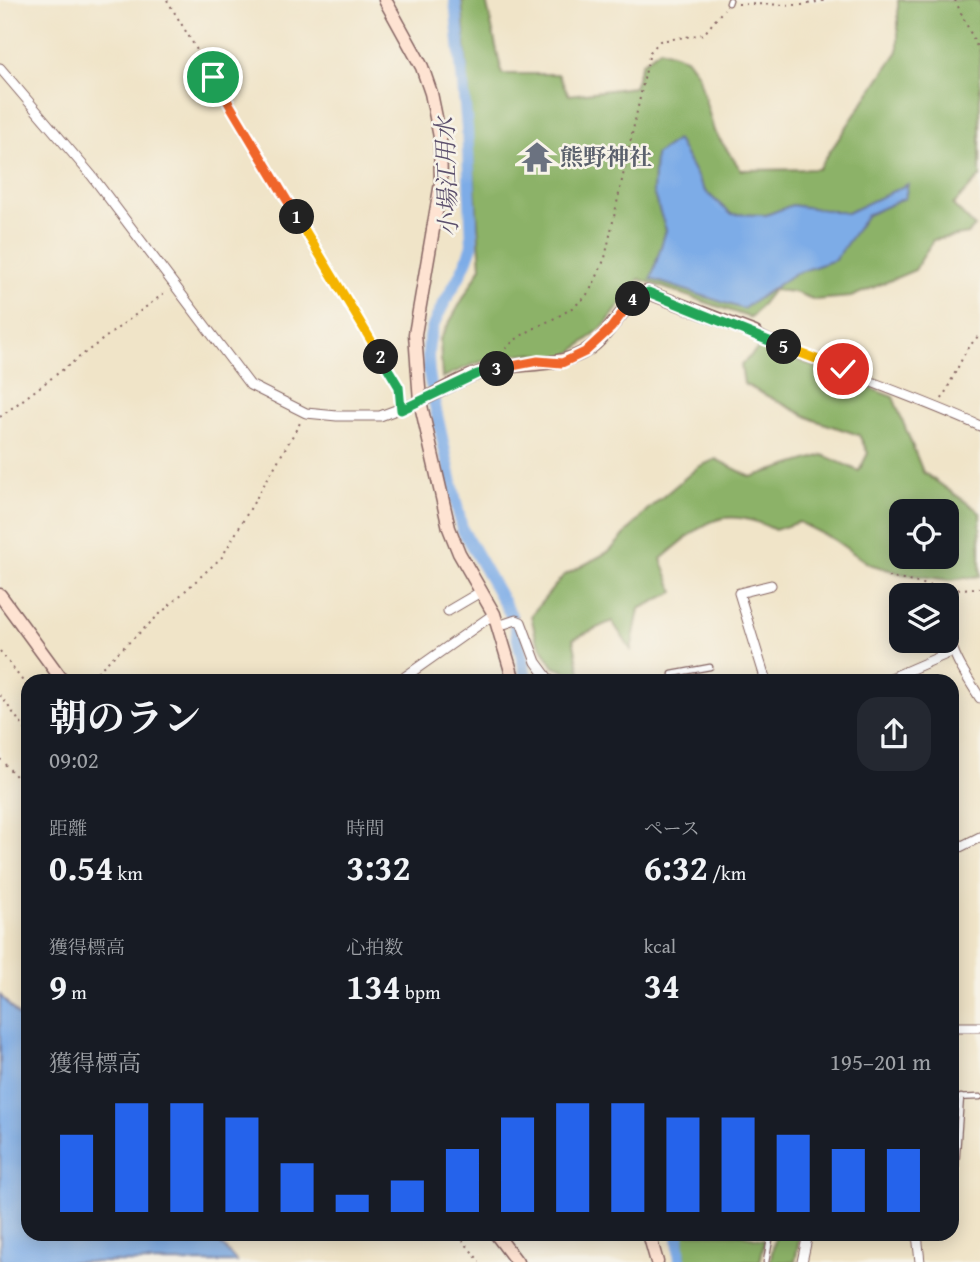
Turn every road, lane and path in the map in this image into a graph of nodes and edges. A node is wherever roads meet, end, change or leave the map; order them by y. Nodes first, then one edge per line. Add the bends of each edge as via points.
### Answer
1 (167, 0) edge
2 (385, 0) edge
3 (827, 0) edge
4 (955, 0) edge
5 (729, 2) edge
6 (980, 53) edge
7 (0, 68) edge
8 (175, 285) junction
9 (755, 333) joint
10 (980, 334) edge
11 (491, 370) junction
12 (420, 401) junction
13 (939, 406) junction
14 (401, 410) junction
15 (306, 413) junction
16 (0, 417) edge
17 (980, 426) edge
18 (888, 577) dead end
19 (918, 583) edge
20 (771, 586) dead end
21 (980, 588) edge
22 (959, 589) edge
23 (482, 591) junction
24 (0, 595) edge
25 (448, 611) dead end
26 (496, 620) junction
27 (0, 651) edge
28 (949, 653) edge
29 (952, 653) edge
30 (710, 667) dead end
31 (58, 674) edge
32 (95, 674) edge
33 (409, 674) edge
34 (511, 674) edge
35 (545, 674) edge
36 (672, 674) edge
37 (764, 674) edge
38 (900, 674) edge
39 (21, 679) edge
40 (0, 695) edge
41 (980, 698) edge
42 (21, 724) edge
43 (0, 758) edge
44 (21, 781) edge
45 (980, 837) edge
46 (959, 848) edge
47 (959, 1027) edge
48 (980, 1027) edge
49 (961, 1097) joint
50 (980, 1097) edge
51 (959, 1125) edge
52 (464, 1241) edge
53 (501, 1241) edge
54 (651, 1241) edge
55 (770, 1241) edge
56 (806, 1241) edge
57 (918, 1241) edge
58 (480, 1262) edge
59 (517, 1262) edge
60 (657, 1262) edge
61 (766, 1262) edge
62 (802, 1262) edge
63 (920, 1262) edge

1 - 14 path via 399,387
2 - 12 street via 422,67 440,137 441,183 415,334
3 - 5 path via 802,5
4 - 6 path
5 - 11 path via 704,34 660,41 650,52 605,258 592,286 564,314 510,342
7 - 8 street via 92,176
8 - 15 street via 250,385
8 - 16 path
9 - 11 street via 648,292 634,299 585,352 562,363 538,361
9 - 13 street via 798,355
10 - 13 path via 967,349
11 - 12 street
12 - 14 street
12 - 23 street via 449,528
13 - 17 street
14 - 15 street via 380,416
15 - 32 path via 222,557
18 - 19 path
20 - 37 street via 738,593
21 - 22 path
23 - 25 street
23 - 26 street
24 - 31 street
26 - 33 street via 468,631
26 - 34 street
26 - 35 street via 521,622
27 - 39 path
28 - 38 street
29 - 41 street
30 - 36 lane
40 - 42 path
43 - 44 path
45 - 46 street
47 - 48 street
49 - 50 lane
49 - 51 lane
52 - 58 path
53 - 59 street
54 - 60 street
55 - 61 lane
56 - 62 street
57 - 63 street

